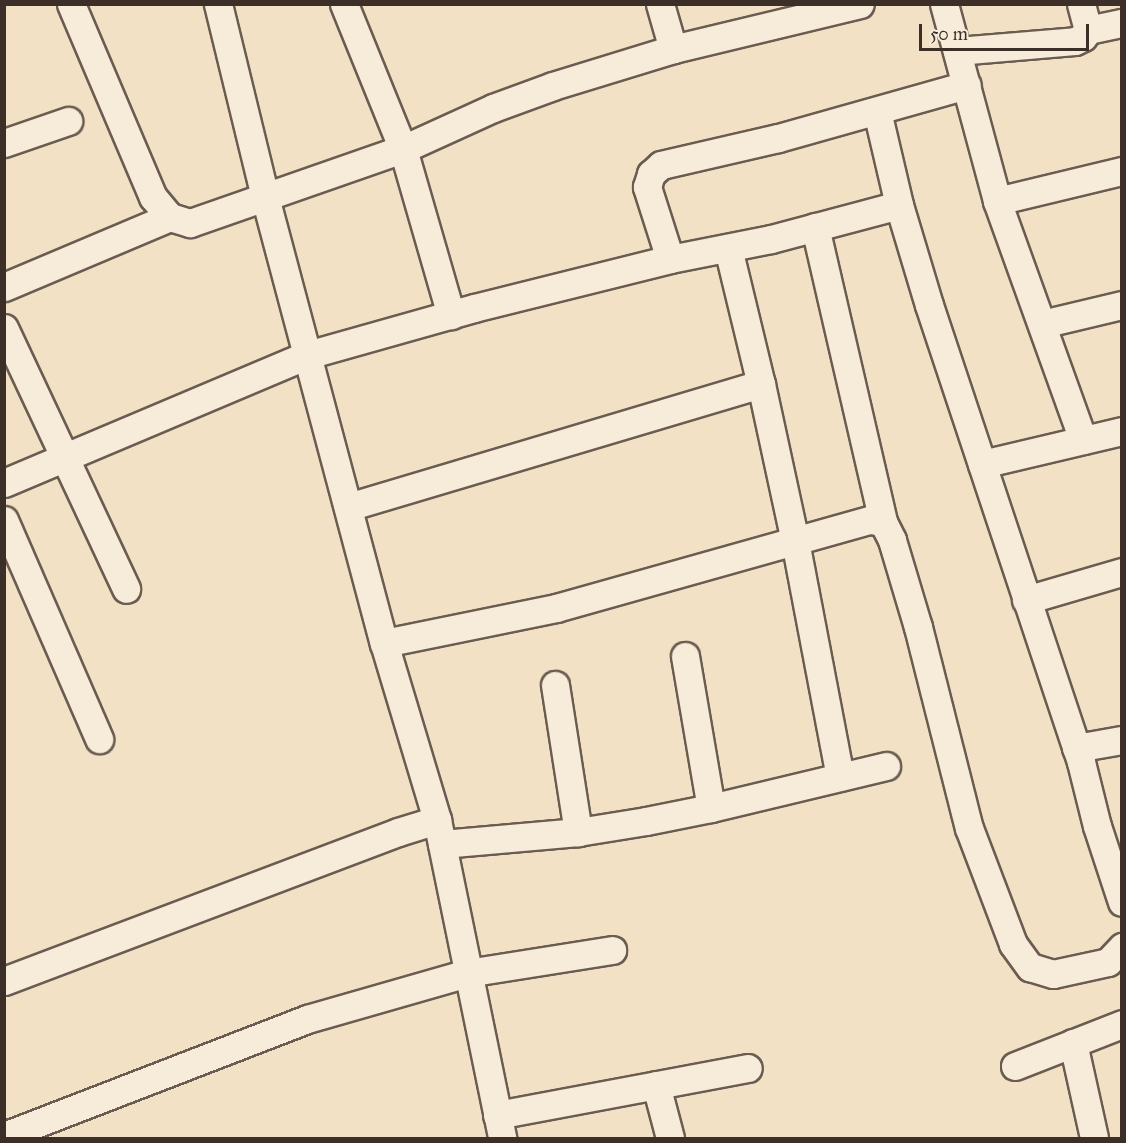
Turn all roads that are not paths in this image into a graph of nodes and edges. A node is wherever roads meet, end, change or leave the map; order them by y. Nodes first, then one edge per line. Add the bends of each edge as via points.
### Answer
1 (71, 4) edge
2 (218, 4) edge
3 (344, 4) edge
4 (660, 4) edge
5 (944, 4) edge
6 (848, 6) edge
7 (1084, 17) edge
8 (1122, 23) edge
9 (673, 49) junction
10 (957, 51) junction
11 (967, 85) junction
12 (877, 111) junction
13 (68, 121) dead end
14 (4, 143) edge
15 (403, 149) junction
16 (1122, 171) edge
17 (265, 197) junction
18 (997, 201) junction
19 (899, 205) junction
20 (170, 217) junction
21 (815, 227) junction
22 (728, 248) junction
23 (669, 259) junction
24 (4, 287) edge
25 (1122, 304) edge
26 (451, 315) junction
27 (1042, 324) junction
28 (4, 328) edge
29 (307, 355) junction
30 (761, 384) junction
31 (1122, 431) edge
32 (1083, 440) junction
33 (64, 459) junction
34 (982, 464) junction
35 (4, 483) edge
36 (348, 507) junction
37 (4, 520) edge
38 (883, 522) junction
39 (795, 541) junction
40 (1122, 573) edge
41 (126, 589) dead end
42 (1026, 600) junction
43 (384, 643) junction
44 (685, 656) dead end
45 (555, 685) dead end
46 (99, 739) dead end
47 (1122, 740) edge
48 (1076, 748) junction
49 (886, 766) dead end
50 (840, 777) junction
51 (711, 808) junction
52 (440, 832) junction
53 (578, 832) junction
54 (1122, 902) edge
55 (1122, 947) edge
56 (612, 950) dead end
57 (467, 973) junction
58 (4, 981) edge
59 (1122, 1024) edge
60 (1073, 1043) junction
61 (1015, 1066) dead end
62 (748, 1068) dead end
63 (656, 1085) junction
64 (500, 1127) edge
65 (4, 1136) edge
66 (670, 1138) edge
67 (1094, 1138) edge

1 - 20 street via 153,197
2 - 17 street
3 - 15 street
4 - 9 street
5 - 10 street
6 - 9 street
7 - 8 street
7 - 10 street via 1083,38 1075,41
9 - 15 street via 494,108
10 - 11 street
11 - 12 street
11 - 18 street
12 - 19 street
12 - 23 street via 661,165 651,174 647,187
13 - 14 street
15 - 17 street
15 - 26 street
16 - 18 street
17 - 20 street via 190,223
17 - 29 street
18 - 27 street
19 - 21 street
19 - 34 street
20 - 24 street
21 - 22 street
21 - 38 street
22 - 23 street
22 - 30 street
23 - 26 street
25 - 27 street
26 - 29 street
27 - 32 street
28 - 33 street
29 - 33 street
29 - 36 street
30 - 36 street
30 - 39 street
31 - 32 street
32 - 34 street
33 - 35 street
33 - 41 street
34 - 42 street
36 - 43 street
37 - 46 street
38 - 39 street via 870,520
38 - 55 street via 918,627 969,828 1013,944 1030,967 1053,974 1108,962
39 - 43 street via 594,598
39 - 50 street
40 - 42 street
42 - 48 street
43 - 52 street
44 - 51 street
45 - 53 street
47 - 48 street
48 - 54 street
49 - 50 street
50 - 51 street
51 - 53 street
52 - 53 street
52 - 57 street
52 - 58 street via 398,832
56 - 57 street
57 - 64 street
57 - 65 street via 307,1019
59 - 60 street
60 - 61 street
60 - 67 street
62 - 63 street
63 - 64 street
63 - 66 street

